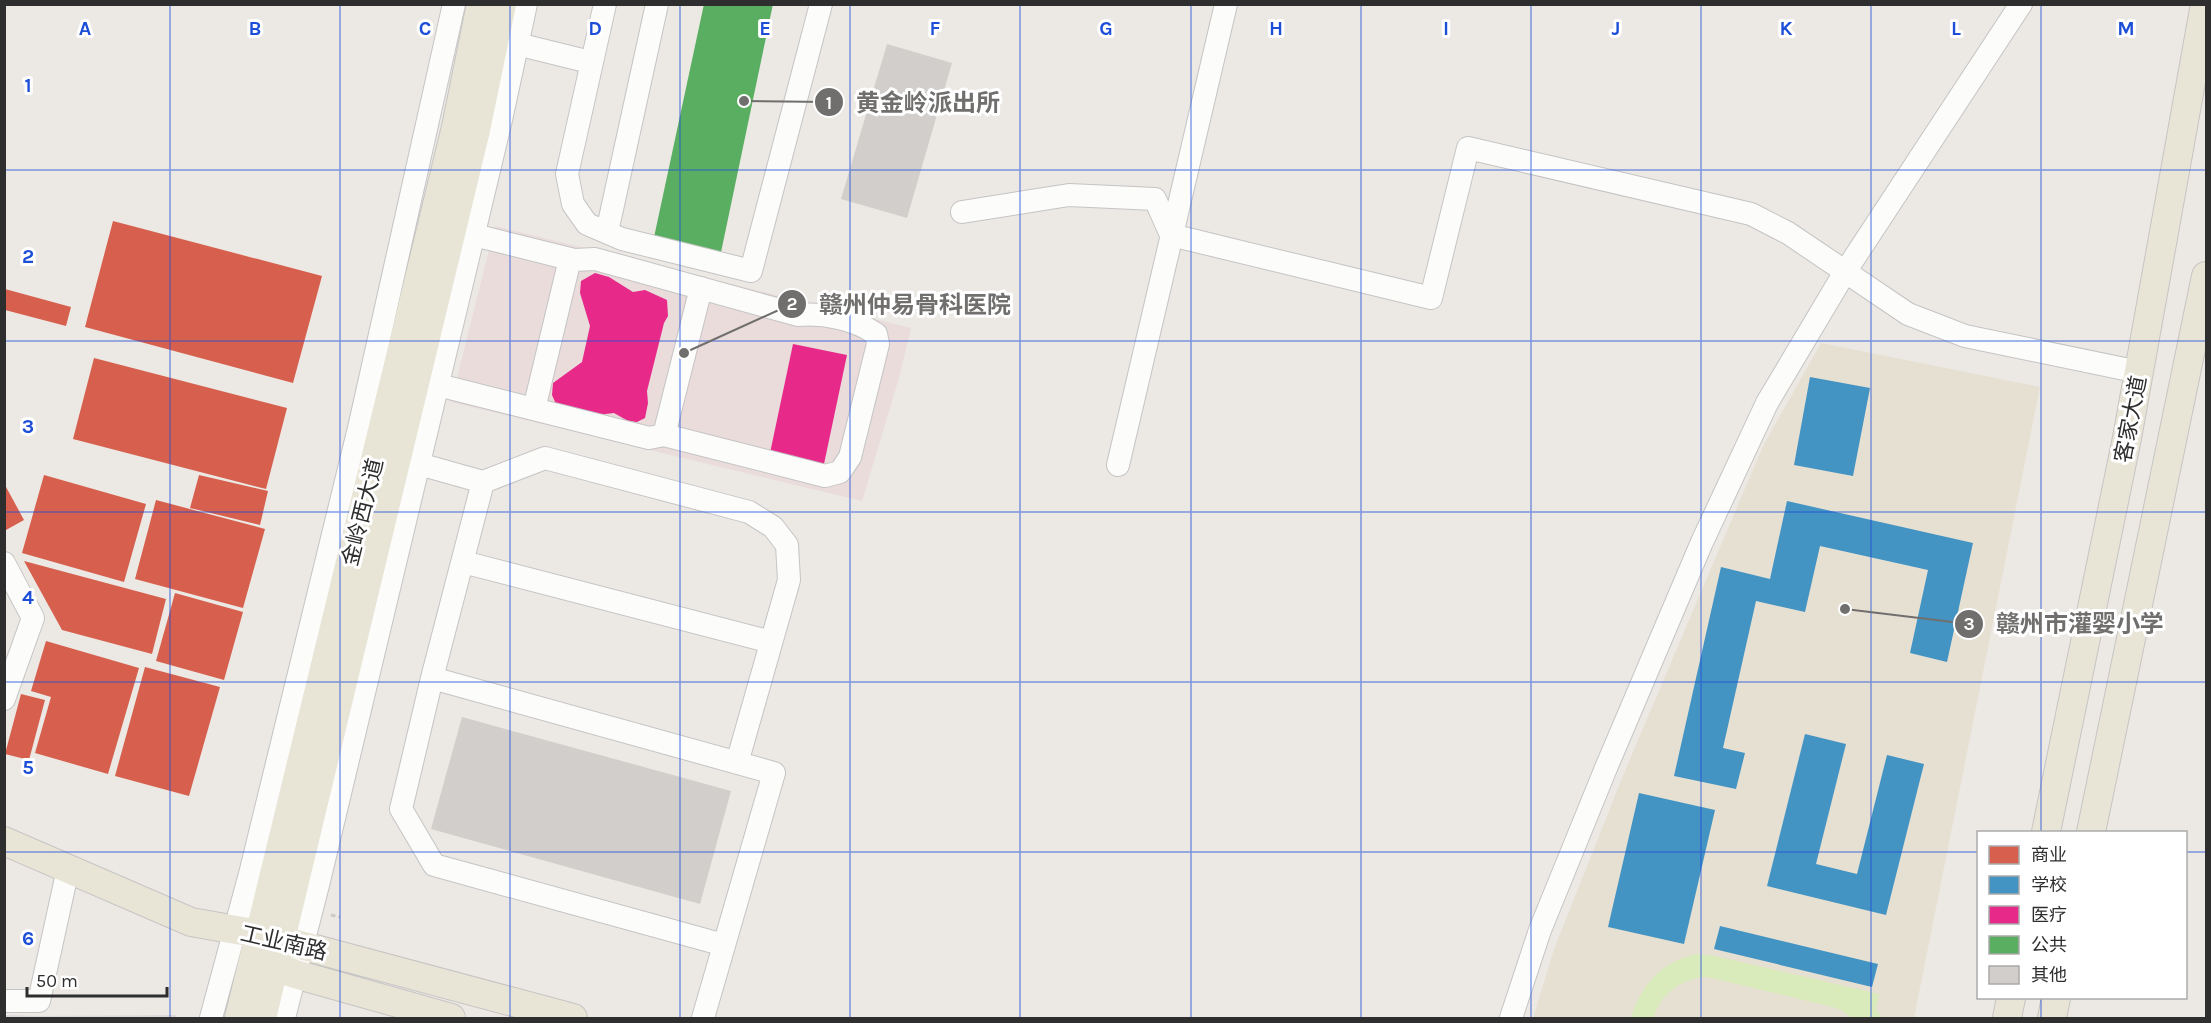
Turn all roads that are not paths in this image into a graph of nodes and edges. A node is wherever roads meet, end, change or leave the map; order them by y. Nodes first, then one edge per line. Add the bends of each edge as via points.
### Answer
1 (454, 4) edge
2 (481, 4) edge
3 (502, 4) edge
4 (526, 4) edge
5 (605, 4) edge
6 (657, 4) edge
7 (821, 4) edge
8 (1226, 4) edge
9 (2021, 4) edge
10 (2205, 4) edge
11 (517, 44) junction
12 (590, 62) junction
13 (962, 212) dead end
14 (607, 232) junction
15 (474, 235) junction
16 (1172, 235) junction
17 (570, 259) junction
18 (1845, 272) junction
19 (2206, 276) edge
20 (701, 288) junction
21 (2139, 372) junction
22 (438, 385) junction
23 (534, 409) junction
24 (664, 435) junction
25 (419, 464) junction
26 (1118, 465) dead end
27 (483, 482) junction
28 (463, 562) junction
29 (4, 563) edge
30 (771, 642) junction
31 (432, 678) junction
32 (4, 699) edge
33 (737, 763) junction
34 (2046, 831) edge
35 (2091, 831) edge
36 (4, 842) edge
37 (68, 869) junction
38 (724, 945) junction
39 (266, 950) junction
40 (2011, 999) edge
41 (2056, 999) edge
42 (4, 1001) edge
43 (212, 1018) edge
44 (239, 1018) edge
45 (262, 1018) edge
46 (284, 1018) edge
47 (451, 1018) edge
48 (573, 1018) edge
49 (703, 1018) edge
50 (1511, 1018) edge
51 (2007, 1018) edge
52 (2052, 1018) edge

1 - 39 street via 359,428
2 - 39 main road, 金岭西大道
3 - 39 main road, 金岭西大道 via 474,142
4 - 11 street
5 - 12 street
6 - 14 street
7 - 14 street via 751,271
8 - 16 street
9 - 18 street
10 - 21 main road, 客家大道
11 - 12 street
11 - 15 street
12 - 14 street via 567,174 573,204 586,224
13 - 16 street via 1069,195 1155,199
15 - 17 street
15 - 22 street
16 - 18 street via 1431,298 1468,148 1750,214 1788,233
16 - 26 street
17 - 20 street via 595,259
17 - 23 street
18 - 21 street via 1908,314 1965,336
18 - 50 street via 1767,403 1702,542 1540,930
19 - 35 main road, 客家大道
20 - 24 street
20 - 24 street via 798,315 815,313 862,324 876,334 878,344 850,457 840,472 825,476
21 - 34 main road, 客家大道
22 - 23 street
22 - 25 street
23 - 24 street via 649,438
25 - 27 street
25 - 39 street
27 - 28 street
27 - 30 street via 545,458 749,512 774,526 787,545 789,580
28 - 30 street
28 - 31 street
29 - 32 street via 33,618
30 - 33 street
31 - 33 street
31 - 38 street via 401,809 434,865
33 - 38 street via 774,773
36 - 37 main road, 工业南路
37 - 39 main road, 工业南路
37 - 42 street via 39,1001
38 - 49 street
39 - 43 street
39 - 44 main road, 金岭西大道
39 - 45 main road, 金岭西大道
39 - 46 street
39 - 47 main road, 工业南路
39 - 48 main road, 工业南路 via 329,952
40 - 51 main road
41 - 52 main road

